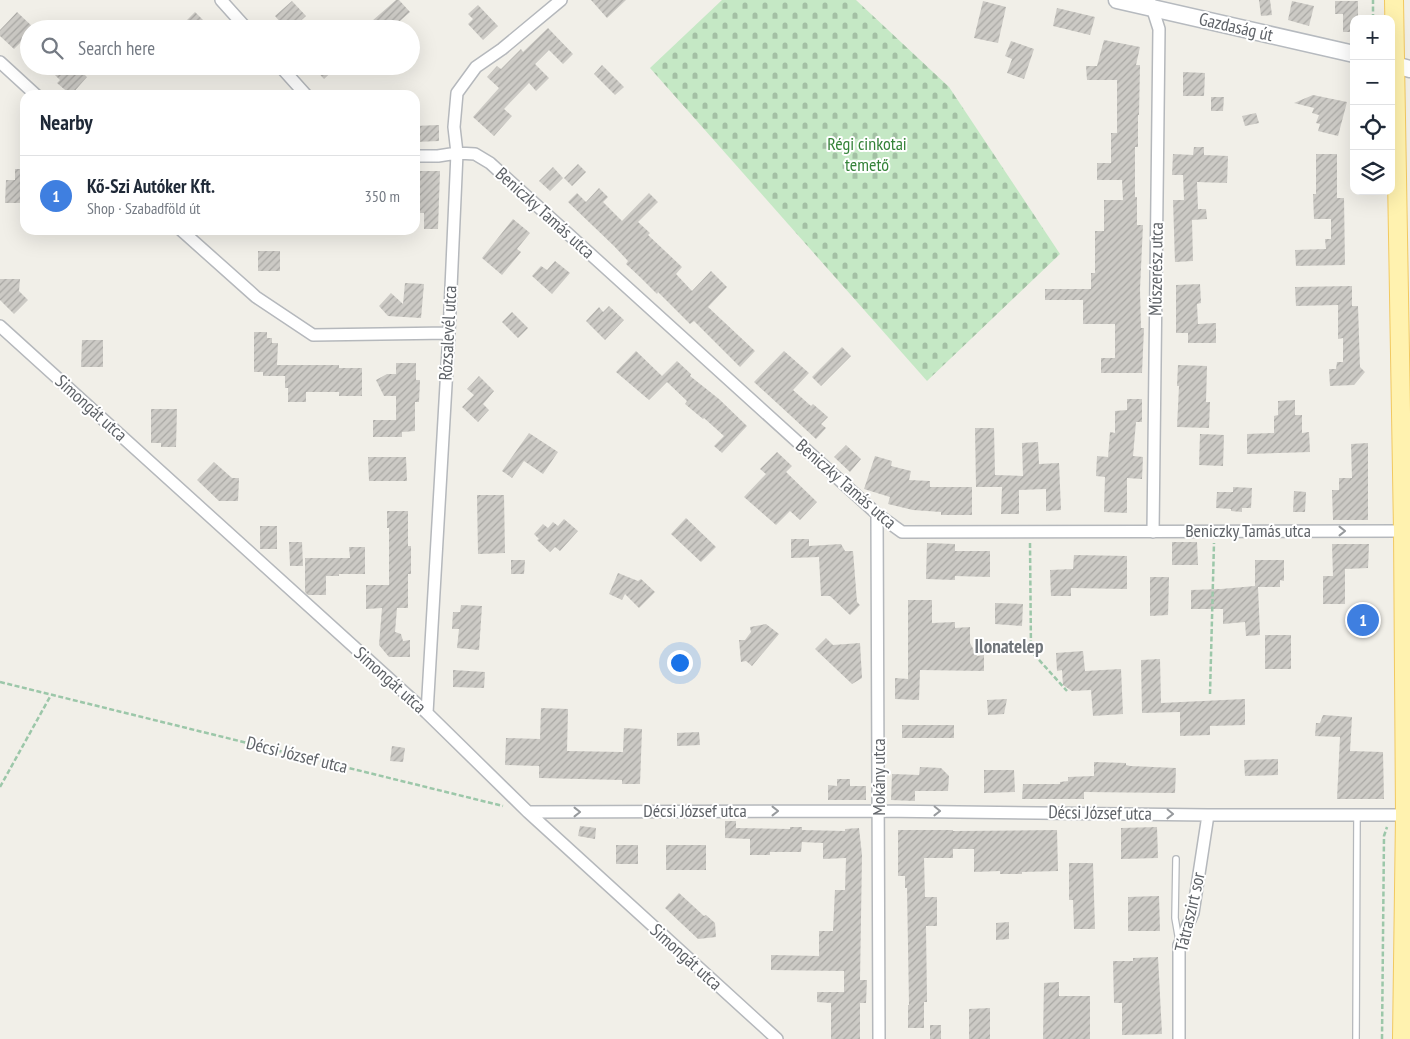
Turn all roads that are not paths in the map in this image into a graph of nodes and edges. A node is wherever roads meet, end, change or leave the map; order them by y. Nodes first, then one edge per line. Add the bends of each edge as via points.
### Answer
1 (221, 0) edge
2 (561, 0) edge
3 (1117, 0) edge
4 (1394, 0) edge
5 (1151, 4) edge
6 (239, 20) edge
7 (1350, 53) edge
8 (0, 62) edge
9 (1399, 66) edge
10 (288, 75) edge
11 (31, 90) edge
12 (302, 90) edge
13 (457, 153) junction
14 (420, 156) edge
15 (186, 235) edge
16 (0, 326) edge
17 (449, 333) junction
18 (876, 514) junction
19 (1403, 531) junction
20 (1153, 532) junction
21 (427, 713) junction
22 (879, 811) junction
23 (528, 812) junction
24 (1208, 815) junction
25 (1357, 815) junction
26 (1405, 815) junction
27 (1176, 859) dead end
28 (1179, 945) junction
29 (777, 1039) edge
30 (879, 1039) edge
31 (1179, 1039) edge
32 (1356, 1039) edge
33 (1402, 1039) edge

1 - 6 street
2 - 13 street, Rózsalevél utca via 476,67 457,93 454,127
3 - 5 street, Gazdaság út
4 - 9 main road
5 - 7 street, Gazdaság út
5 - 20 street, Műszerész utca via 1159,29
8 - 11 street
9 - 19 main road
10 - 12 street
13 - 14 street, Beniczky Tamás utca
13 - 17 street, Rózsalevél utca
13 - 18 street, Beniczky Tamás utca via 475,154 490,163
15 - 17 street via 256,297 314,335
16 - 21 street, Simongát utca
17 - 21 street, Rózsalevél utca
18 - 20 street, Beniczky Tamás utca via 902,532
18 - 22 street, Mokány utca
20 -> 19 street, Beniczky Tamás utca
19 - 26 main road
21 - 23 street, Simongát utca
23 -> 22 street, Décsi József utca
22 -> 24 street, Décsi József utca
22 - 30 street, Mokány utca
23 - 29 street, Simongát utca
24 - 25 street, Décsi József utca
24 - 28 street, Tátraszirt sor via 1193,913
25 - 26 street, Décsi József utca
25 - 32 lane
26 - 33 main road
27 - 28 lane via 1174,918
28 - 31 street, Tátraszirt sor

